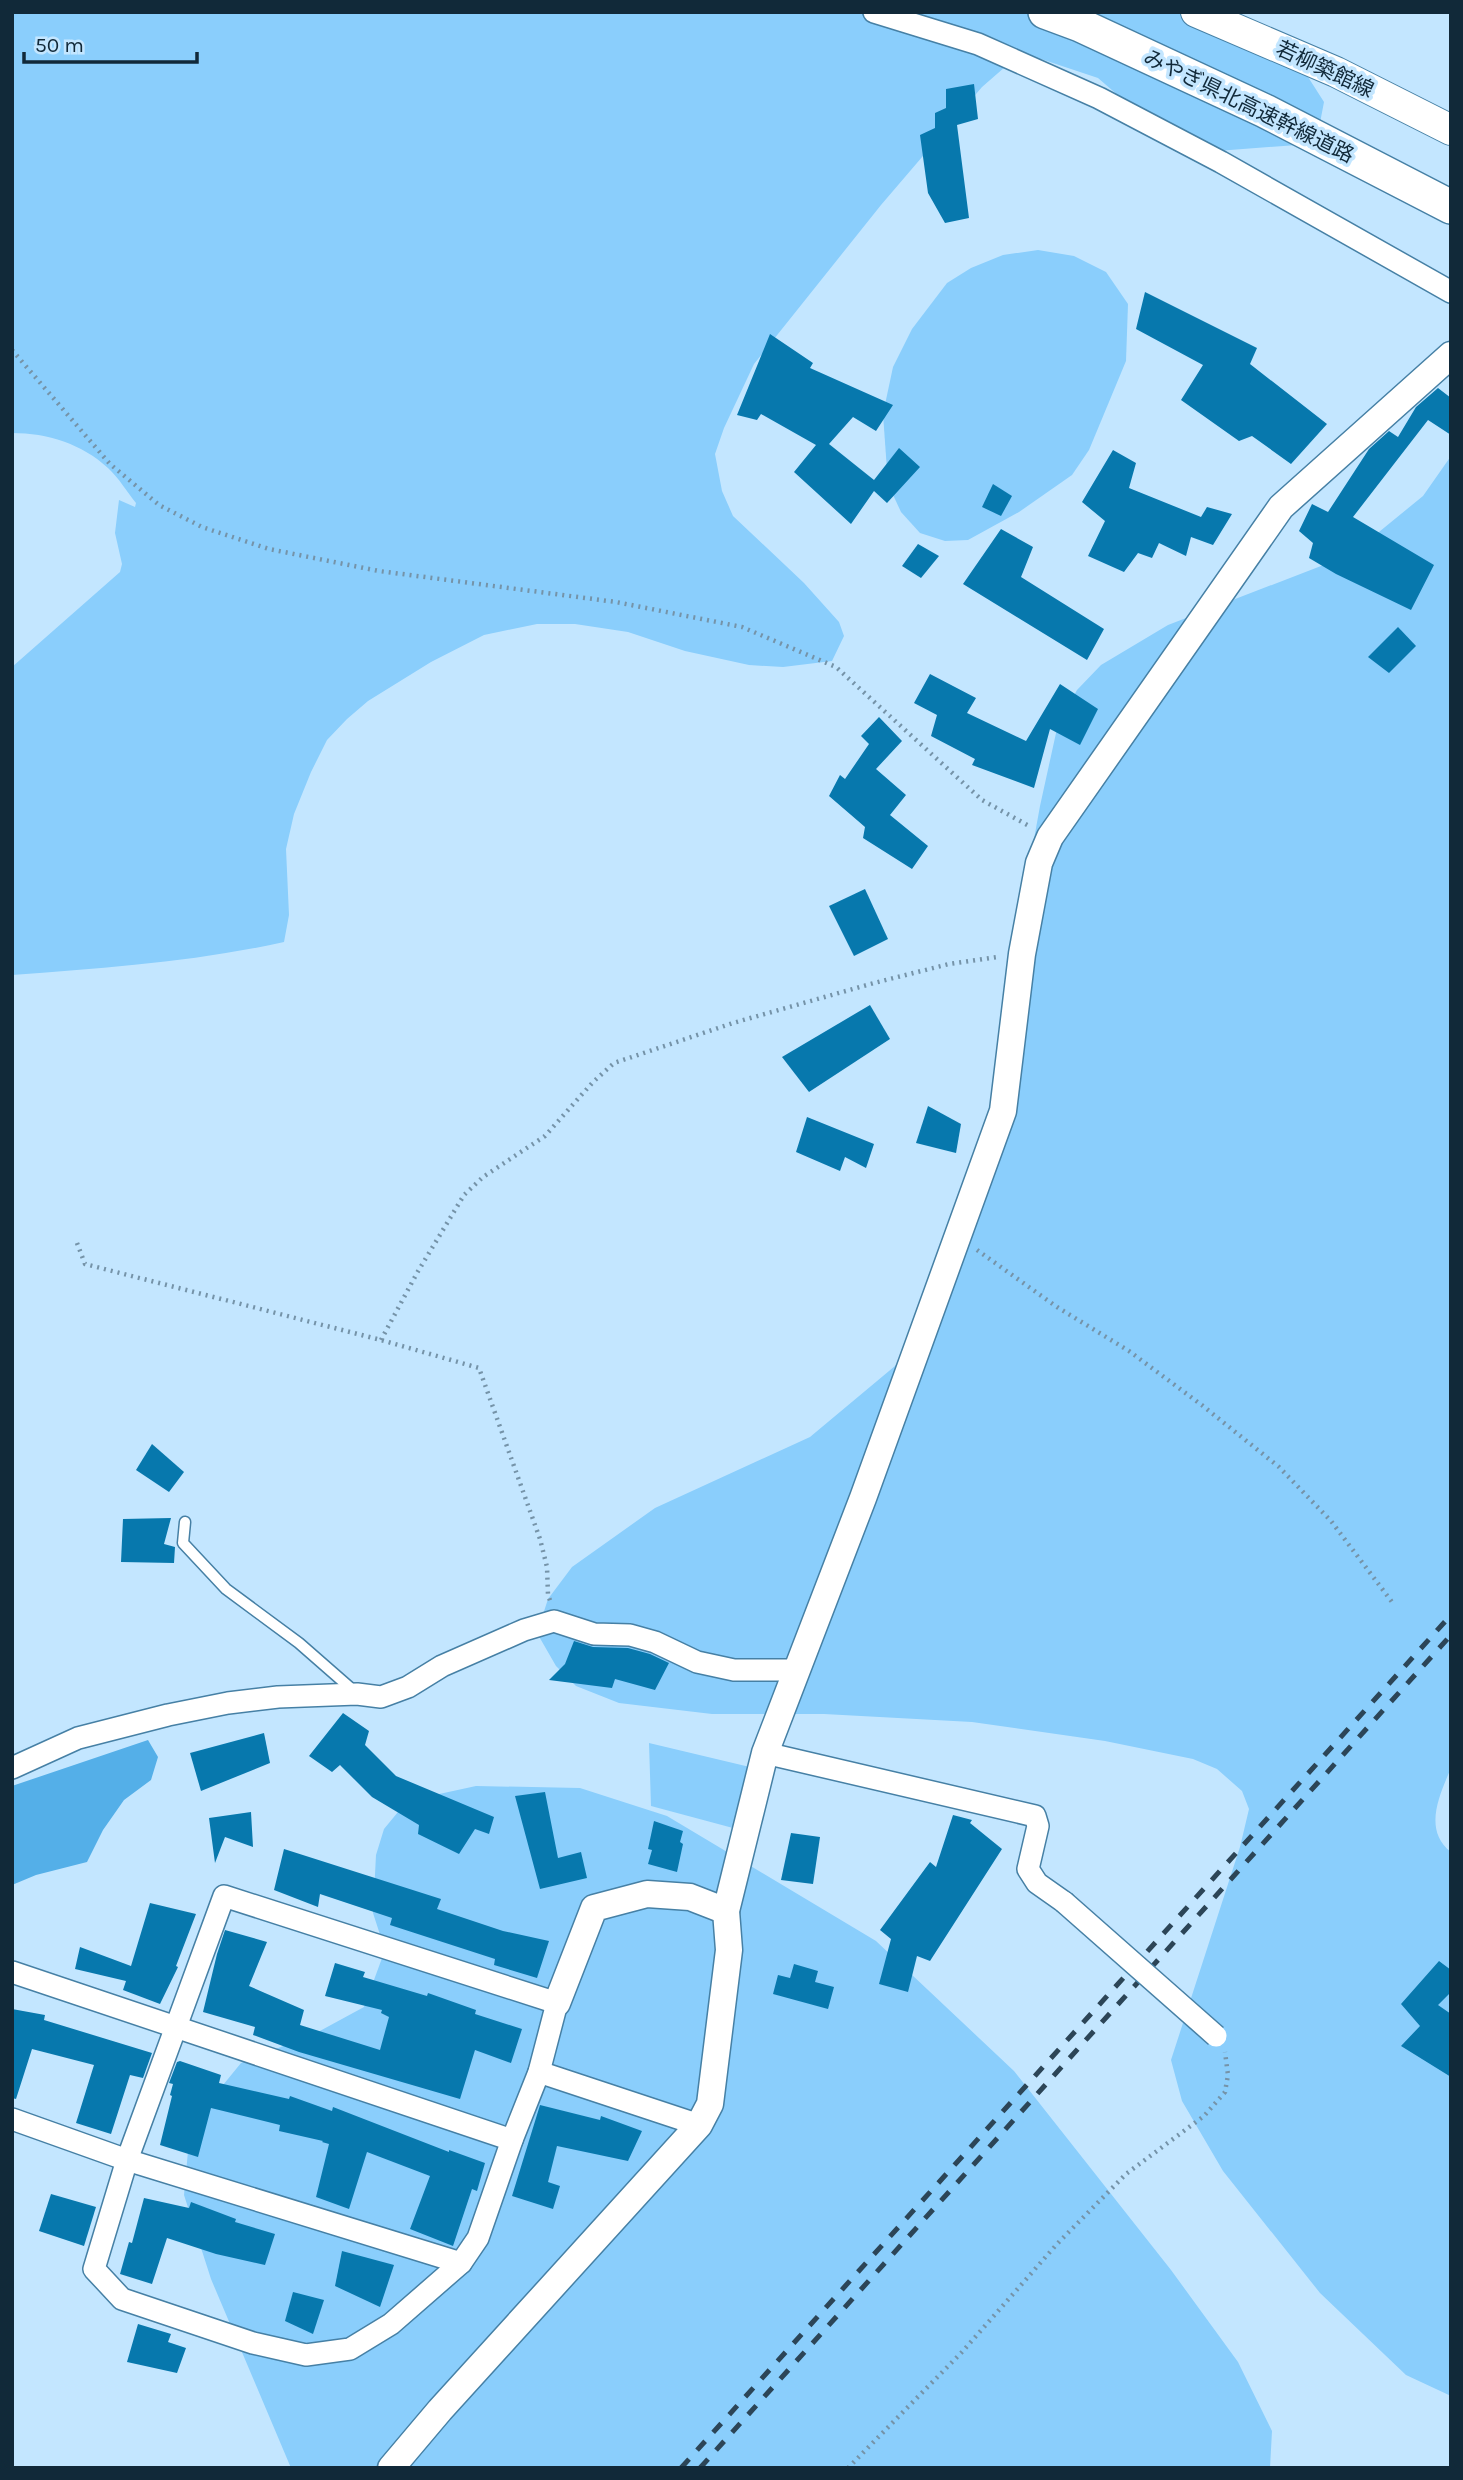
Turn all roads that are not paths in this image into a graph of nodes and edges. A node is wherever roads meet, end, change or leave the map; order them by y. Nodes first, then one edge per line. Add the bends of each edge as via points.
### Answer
1 (874, 12) edge
2 (1045, 12) edge
3 (1196, 12) edge
4 (1451, 130) edge
5 (1451, 207) edge
6 (1451, 292) edge
7 (1451, 355) edge
8 (185, 1522) dead end
9 (799, 1670) junction
10 (357, 1694) junction
11 (765, 1753) junction
12 (12, 1768) edge
13 (726, 1911) junction
14 (12, 1972) edge
15 (557, 2003) junction
16 (174, 2027) junction
17 (1216, 2036) road end
18 (539, 2072) junction
19 (12, 2119) edge
20 (699, 2125) junction
21 (512, 2140) junction
22 (127, 2160) junction
23 (461, 2263) junction
24 (391, 2468) edge

1 - 6 street via 978,44 1099,98
2 - 5 main road, みやぎ県北高速幹線道路 via 1265,111
3 - 4 main road, 若柳築館線 via 1336,72
7 - 9 street via 1281,507 1050,837 1039,863 1022,954 1003,1111
8 - 10 lane via 183,1543 226,1589 299,1643
9 - 10 street via 734,1670 630,1635 594,1634 554,1621 442,1666 408,1687 381,1697
9 - 11 street
10 - 12 street via 278,1697 169,1715 78,1738
11 - 13 street
11 - 17 street, bridge via 1035,1816 1038,1826 1028,1869 1037,1883
13 - 15 street via 690,1897 648,1894 594,1908
13 - 20 street via 729,1950 710,2104
14 - 16 street
15 - 16 street via 224,1896
15 - 18 street
16 - 21 street
16 - 22 street
18 - 20 street
18 - 21 street
19 - 22 street
20 - 24 street
21 - 23 street via 478,2238
22 - 23 street
22 - 23 street via 93,2270 122,2299 253,2343 306,2355 350,2349 391,2324

